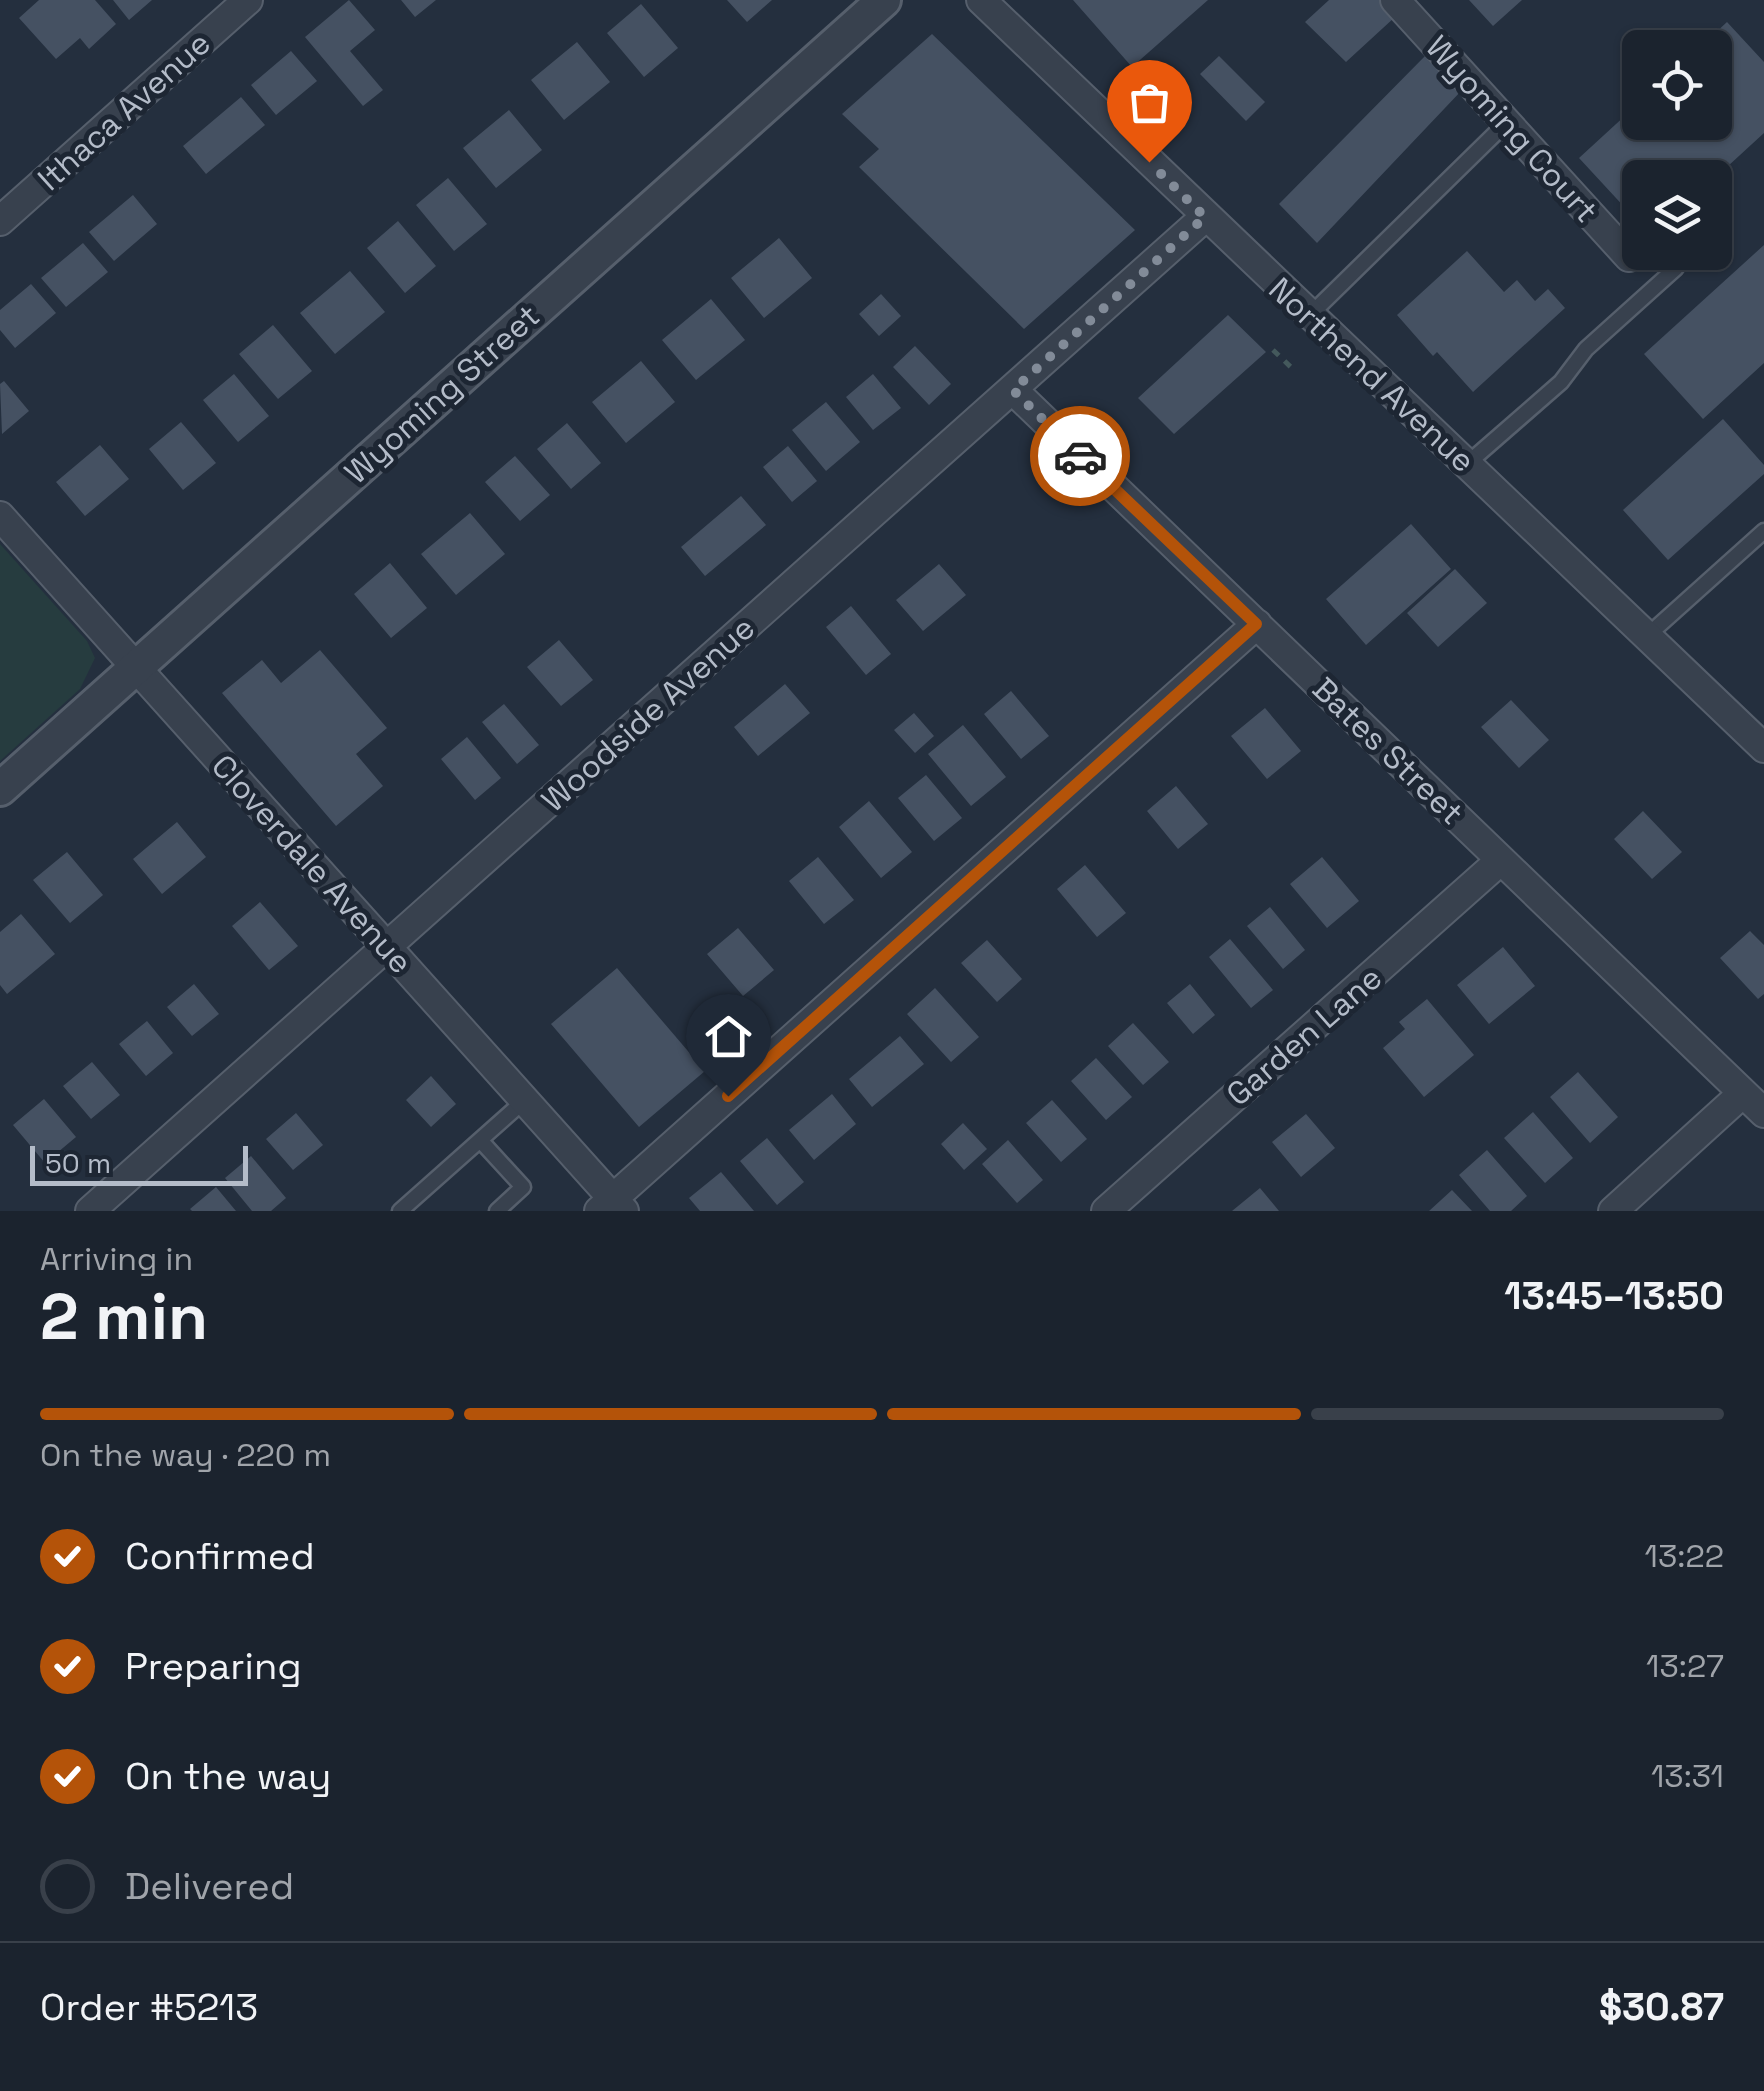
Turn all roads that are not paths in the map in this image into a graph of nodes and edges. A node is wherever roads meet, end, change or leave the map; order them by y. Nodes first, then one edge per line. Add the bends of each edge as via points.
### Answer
1 (248, 0) edge
2 (884, 0) edge
3 (982, 0) edge
4 (1395, 0) edge
5 (1506, 123) junction
6 (1205, 217) junction
7 (0, 221) edge
8 (1622, 249) edge
9 (1674, 270) edge
10 (1310, 315) junction
11 (1013, 390) junction
12 (1466, 464) junction
13 (0, 516) edge
14 (1764, 532) edge
15 (1256, 624) junction
16 (1646, 636) junction
17 (135, 669) junction
18 (1764, 748) edge
19 (0, 789) edge
20 (1501, 860) junction
21 (387, 946) junction
22 (525, 1100) junction
23 (1754, 1103) edge
24 (480, 1140) junction
25 (612, 1207) edge
26 (90, 1211) edge
27 (400, 1211) edge
28 (497, 1211) edge
29 (1106, 1211) edge
30 (1613, 1211) edge

1 - 7 street, Ithaca Avenue
2 - 17 street, Wyoming Street
3 - 6 street, Northend Avenue
4 - 5 street, Wyoming Court
5 - 8 street, Wyoming Court
5 - 10 lane
6 - 10 street, Northend Avenue
6 - 11 street, Woodside Avenue
9 - 12 lane via 1586,348 1562,382
10 - 12 street, Northend Avenue
11 - 15 street, Bates Street
11 - 21 street, Woodside Avenue
12 - 16 street, Northend Avenue
13 - 17 street, Cloverdale Avenue
14 - 16 lane
15 - 20 street, Bates Street
15 - 25 street
16 - 18 street, Northend Avenue
17 - 19 street, Wyoming Street
17 - 21 street, Cloverdale Avenue
20 - 23 street, Bates Street
20 - 29 street, Garden Lane
21 - 22 street, Cloverdale Avenue
21 - 26 street, Woodside Avenue
22 - 24 lane
22 - 25 street, Cloverdale Avenue
23 - 30 street
24 - 27 lane
24 - 28 lane via 523,1188

